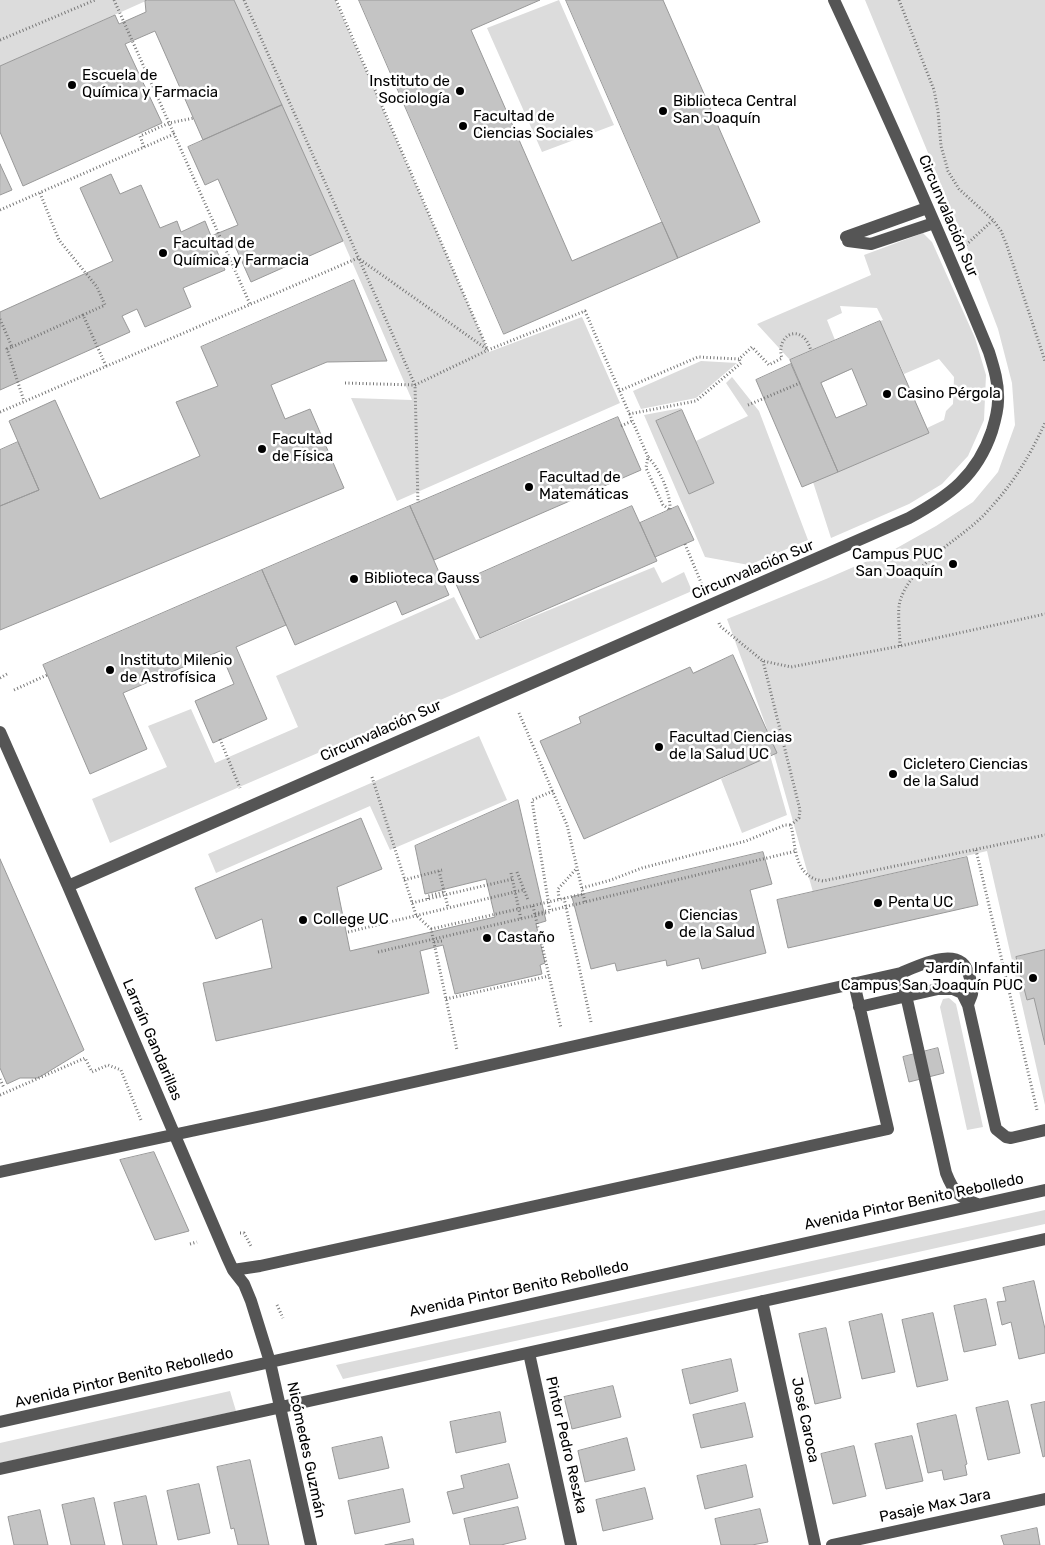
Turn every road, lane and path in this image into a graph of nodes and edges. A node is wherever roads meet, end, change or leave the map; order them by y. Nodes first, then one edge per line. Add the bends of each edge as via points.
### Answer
1 (95, 0) edge
2 (114, 0) edge
3 (244, 0) edge
4 (336, 0) edge
5 (834, 0) edge
6 (899, 0) edge
7 (0, 40) edge
8 (194, 118) dead end
9 (169, 123) junction
10 (174, 134) junction
11 (144, 147) junction
12 (40, 193) junction
13 (927, 208) junction
14 (0, 210) edge
15 (993, 220) junction
16 (934, 223) junction
17 (966, 245) dead end
18 (358, 258) junction
19 (250, 304) junction
20 (83, 315) junction
21 (0, 320) edge
22 (12, 347) junction
23 (488, 350) junction
24 (811, 351) dead end
25 (739, 359) junction
26 (1045, 361) edge
27 (106, 366) junction
28 (345, 383) dead end
29 (800, 383) dead end
30 (415, 385) junction
31 (619, 391) junction
32 (24, 401) junction
33 (748, 405) dead end
34 (0, 412) edge
35 (629, 414) junction
36 (632, 421) junction
37 (1045, 423) edge
38 (621, 426) dead end
39 (648, 457) junction
40 (418, 503) dead end
41 (685, 544) dead end
42 (704, 589) dead end
43 (1045, 614) edge
44 (718, 620) dead end
45 (900, 646) junction
46 (763, 661) junction
47 (7, 674) dead end
48 (47, 675) dead end
49 (0, 678) edge
50 (14, 690) dead end
51 (519, 713) dead end
52 (0, 732) edge
53 (220, 739) dead end
54 (372, 777) dead end
55 (242, 790) dead end
56 (553, 791) junction
57 (791, 825) junction
58 (1045, 835) edge
59 (976, 850) junction
60 (796, 851) junction
61 (578, 868) junction
62 (517, 872) dead end
63 (511, 873) dead end
64 (512, 879) junction
65 (404, 880) junction
66 (68, 886) junction
67 (582, 888) junction
68 (523, 890) junction
69 (444, 892) junction
70 (583, 894) junction
71 (428, 899) junction
72 (562, 899) junction
73 (585, 902) junction
74 (412, 903) junction
75 (530, 904) junction
76 (566, 906) junction
77 (448, 908) junction
78 (552, 910) dead end
79 (546, 911) dead end
80 (535, 914) junction
81 (416, 915) junction
82 (521, 919) junction
83 (536, 919) junction
84 (530, 920) dead end
85 (431, 929) junction
86 (348, 932) dead end
87 (442, 941) dead end
88 (434, 942) junction
89 (378, 952) dead end
90 (901, 972) junction
91 (549, 976) junction
92 (854, 983) junction
93 (907, 995) junction
94 (446, 999) junction
95 (968, 1005) junction
96 (859, 1007) junction
97 (591, 1022) dead end
98 (561, 1028) dead end
99 (457, 1052) dead end
100 (0, 1079) edge
101 (2, 1088) edge
102 (6, 1093) junction
103 (0, 1095) edge
104 (1037, 1110) dead end
105 (1045, 1130) edge
106 (175, 1134) junction
107 (148, 1140) junction
108 (0, 1172) edge
109 (1045, 1190) edge
110 (977, 1204) junction
111 (1045, 1238) edge
112 (233, 1270) junction
113 (762, 1301) junction
114 (529, 1353) junction
115 (270, 1362) junction
116 (280, 1407) junction
117 (0, 1422) edge
118 (0, 1469) edge
119 (1045, 1498) edge
120 (311, 1545) edge
121 (571, 1545) edge
122 (815, 1545) edge
123 (832, 1545) edge

1 - 7 path
2 - 9 path
3 - 18 path
4 - 23 path
5 - 13 street, Circunvalación Sur
6 - 15 path via 934,90 941,146 948,171 959,189
8 - 9 path
9 - 10 path
9 - 11 path via 140,136
10 - 11 path
10 - 19 path
11 - 12 path
12 - 14 path
12 - 20 path via 59,240 97,287 105,305
13 - 16 street, Circunvalación Sur
13 - 16 street via 847,239 871,244
15 - 17 path
15 - 26 path via 1006,243
16 - 66 street, Circunvalación Sur via 989,352 997,384 996,421 979,460 961,484 909,518 848,546
18 - 19 path
18 - 23 path
18 - 30 path
19 - 27 path
20 - 22 path
20 - 27 path
21 - 22 path
22 - 32 path via 7,349
23 - 30 path
23 - 31 path via 585,311
24 - 25 path via 805,338 792,334 782,339 782,358 769,364 752,347
25 - 31 path via 698,357
25 - 35 path via 741,363 696,401
27 - 32 path
28 - 30 path
29 - 33 path
30 - 40 path
31 - 35 path
32 - 34 path
35 - 36 path
36 - 38 path
36 - 39 path
37 - 45 path via 1030,455 1004,492 967,532 911,578 900,602
39 - 39 path via 646,468 663,505 670,510 671,500 655,464
41 - 42 path
43 - 45 path
44 - 46 path via 720,626
45 - 46 path via 791,667
46 - 57 path via 800,810 799,818
47 - 49 path
48 - 50 path
51 - 56 path
52 - 66 street, Larraín Gandarillas
53 - 55 path
54 - 65 path
56 - 61 path via 567,825
56 - 82 path, bridge via 532,800 550,912
57 - 60 path
57 - 67 path
58 - 59 path
59 - 60 path via 823,882 814,880 801,870
59 - 104 path
60 - 73 path
61 - 67 path
61 - 72 path via 558,889
62 - 68 path
63 - 64 path, bridge
64 - 71 path, bridge
64 - 82 path, bridge
65 - 69 path via 441,870
65 - 74 path
66 - 106 street, Larraín Gandarillas
67 - 70 path
68 - 75 path
68 - 77 path
69 - 71 path via 428,896
69 - 77 path
70 - 72 path
70 - 73 path
71 - 74 path
72 - 75 path
72 - 76 path
73 - 76 path
74 - 81 path
75 - 80 path
75 - 85 path
76 - 78 path
76 - 97 path
77 - 81 path
79 - 80 path
80 - 83 path
81 - 85 path
81 - 86 path
82 - 89 path, bridge
83 - 84 path
83 - 91 path
85 - 88 path
87 - 88 path
88 - 94 path
90 - 92 street
90 - 93 street
90 - 95 street via 946,958 960,962 968,972 972,988
91 - 94 path
91 - 98 path
92 - 96 street
92 - 106 street
93 - 95 street via 953,989 962,993
93 - 96 street
93 - 110 street via 946,1173 952,1188 966,1200
94 - 99 path
95 - 105 street via 996,1129 1006,1138
96 - 112 street via 888,1129
100 - 101 path
101 - 102 path
102 - 103 path
102 - 107 path via 86,1058 92,1072 108,1065 121,1070
106 - 107 street
106 - 112 street, Larraín Gandarillas
107 - 108 street
109 - 110 street, Avenida Pintor Benito Rebolledo
110 - 115 street, Avenida Pintor Benito Rebolledo
111 - 113 street
112 - 115 street, Larraín Gandarillas via 251,1301
113 - 114 street
113 - 122 street, José Caroca
114 - 116 street
114 - 121 street, Pintor Pedro Reszka
115 - 116 street, Nicómedes Guzmán
115 - 117 street, Avenida Pintor Benito Rebolledo
116 - 118 street
116 - 120 street, Nicómedes Guzmán
119 - 123 street, Pasaje Max Jara

